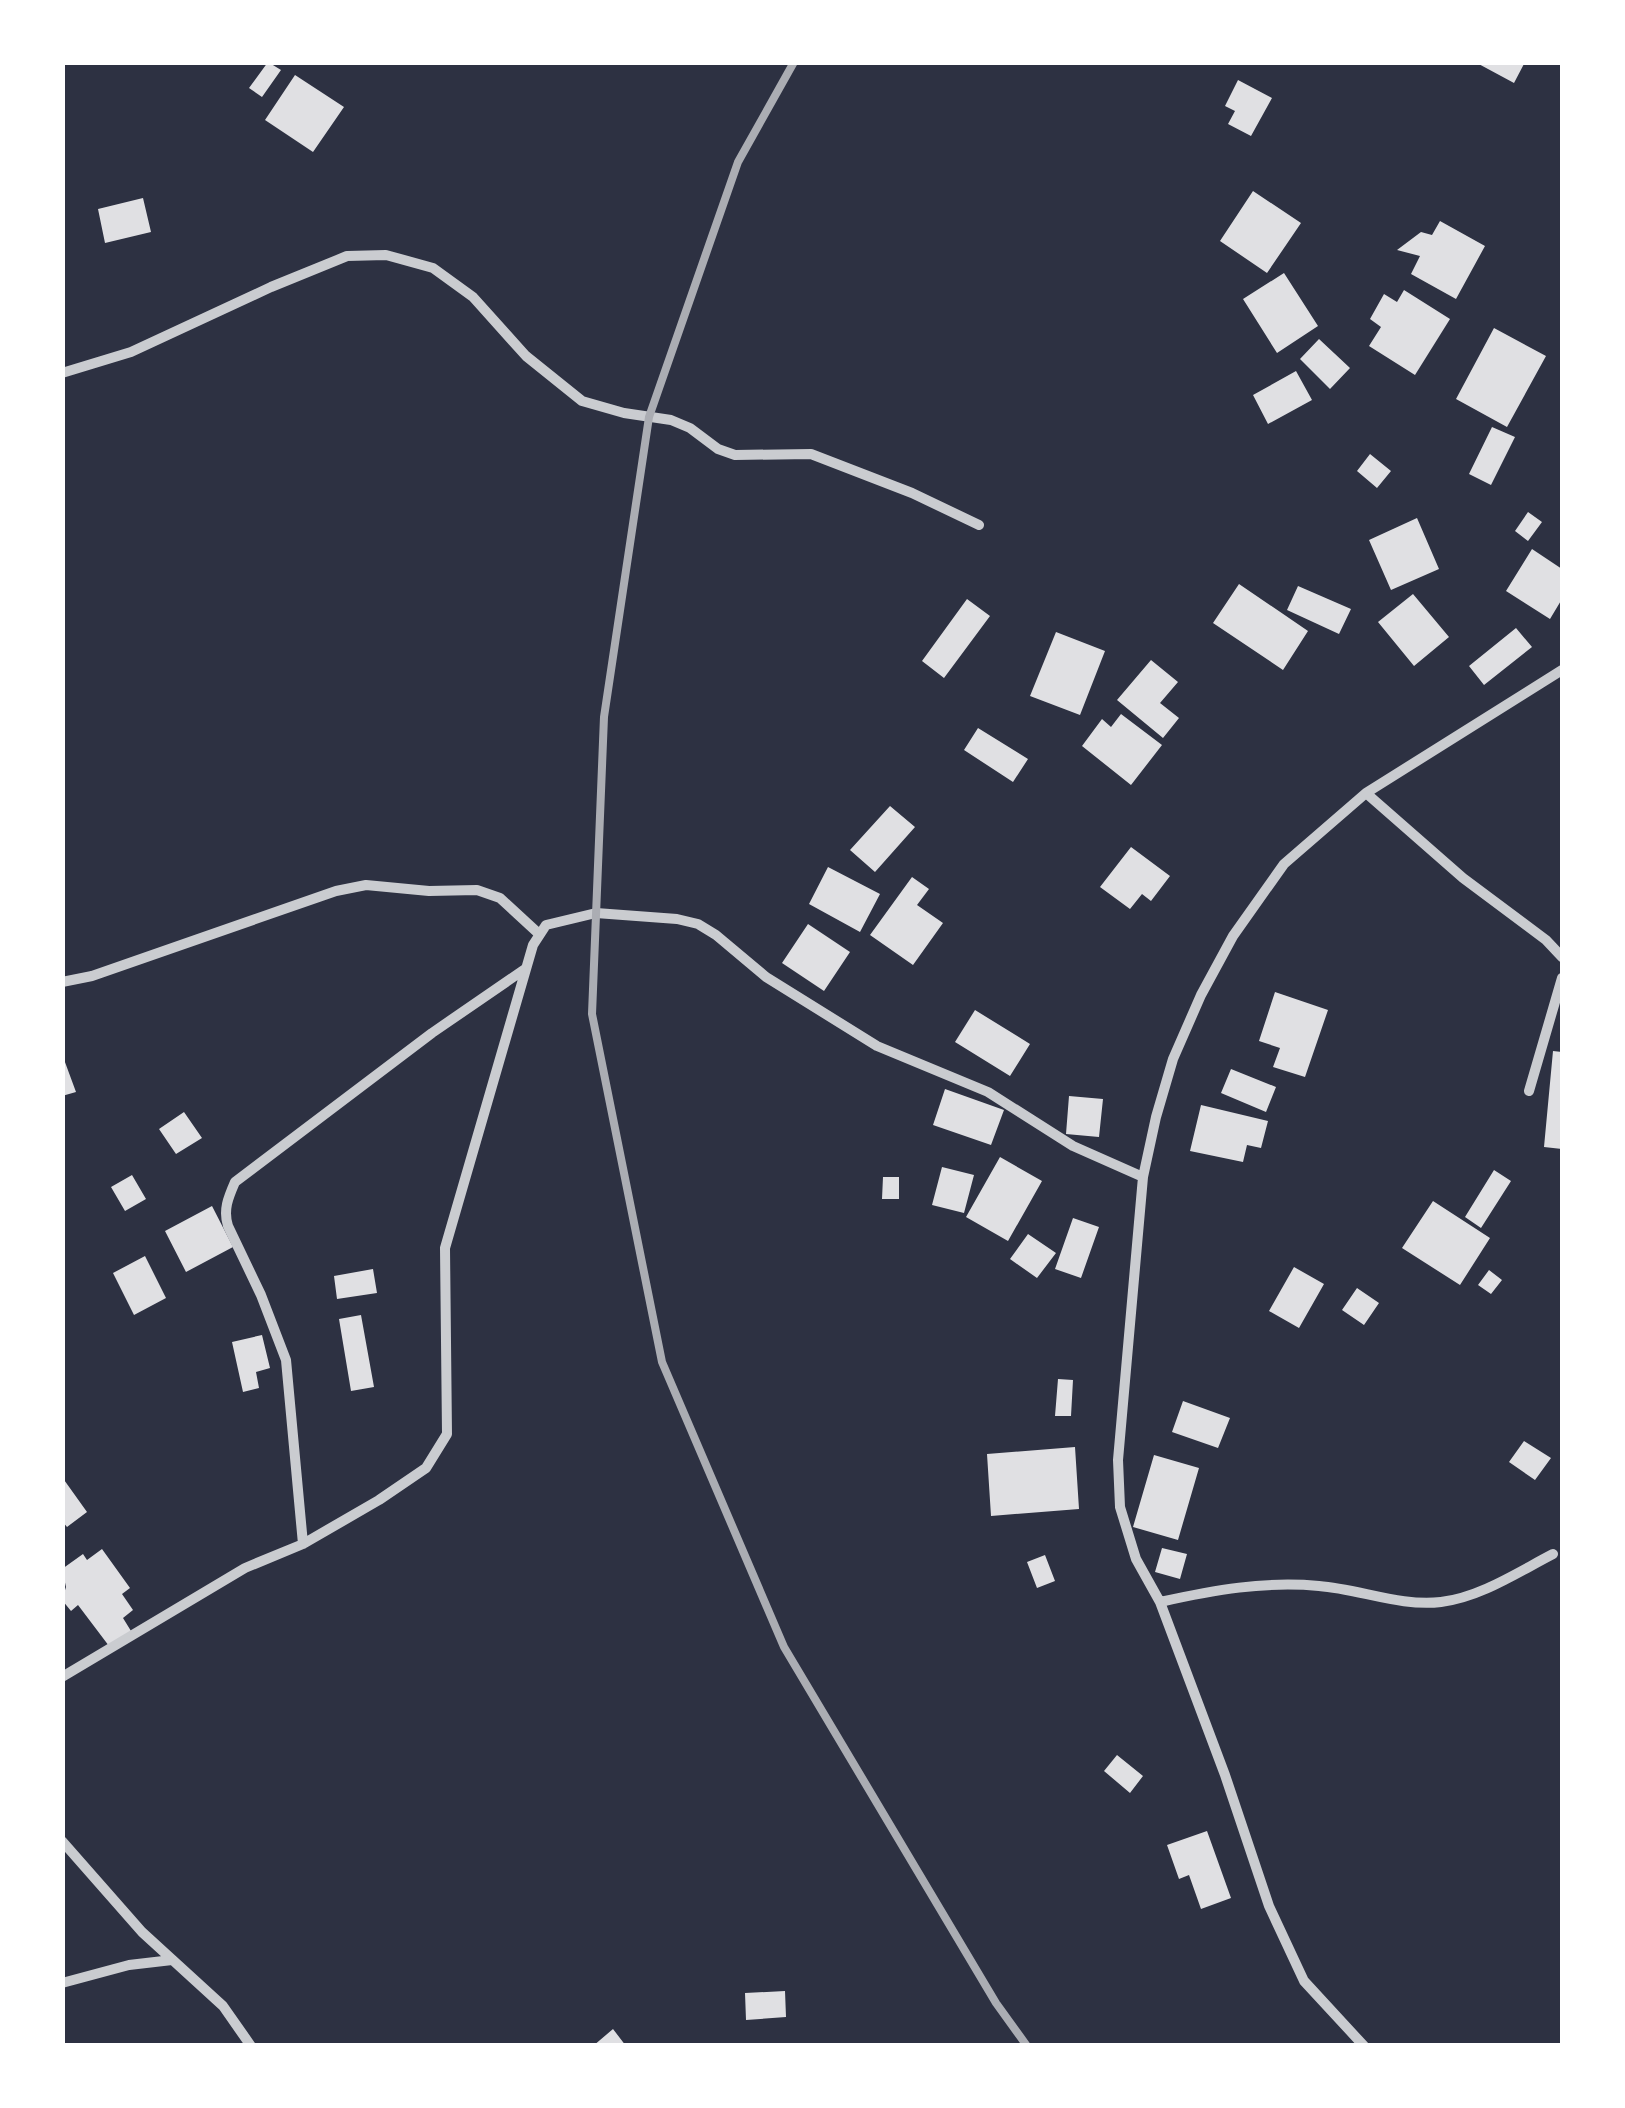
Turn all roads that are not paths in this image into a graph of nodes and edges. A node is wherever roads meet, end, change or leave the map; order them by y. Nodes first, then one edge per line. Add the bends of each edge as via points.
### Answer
1 (62, 373) edge
2 (979, 525) dead end
3 (1562, 670) edge
4 (1366, 793) junction
5 (538, 933) junction
6 (1562, 956) edge
7 (526, 969) junction
8 (1562, 978) edge
9 (62, 982) edge
10 (1529, 1091) dead end
11 (1143, 1177) junction
12 (303, 1544) junction
13 (1554, 1554) dead end
14 (1160, 1602) junction
15 (62, 1677) edge
16 (62, 1841) edge
17 (172, 1960) junction
18 (62, 1983) edge
19 (251, 2046) edge
20 (1364, 2046) edge

1 - 2 street via 131,352 347,256 386,255 433,268 473,297 526,356 582,401 671,420 735,455 811,454
3 - 4 street
4 - 6 street
4 - 11 street via 1284,864 1233,936 1173,1059
5 - 7 street
5 - 9 street via 491,893 366,885
5 - 11 street via 564,919 596,914 698,924 793,996 877,1046 988,1092 1073,1146
7 - 12 street via 445,1248 447,1434 426,1468
7 - 12 street via 235,1182 230,1194 224,1215 286,1360
8 - 10 street
11 - 14 street via 1118,1460 1120,1507 1136,1559
12 - 15 street via 245,1568
13 - 14 street via 1475,1594 1439,1602 1263,1583
14 - 20 street via 1269,1906 1304,1981
16 - 17 street
17 - 18 street
17 - 19 street via 223,2006

